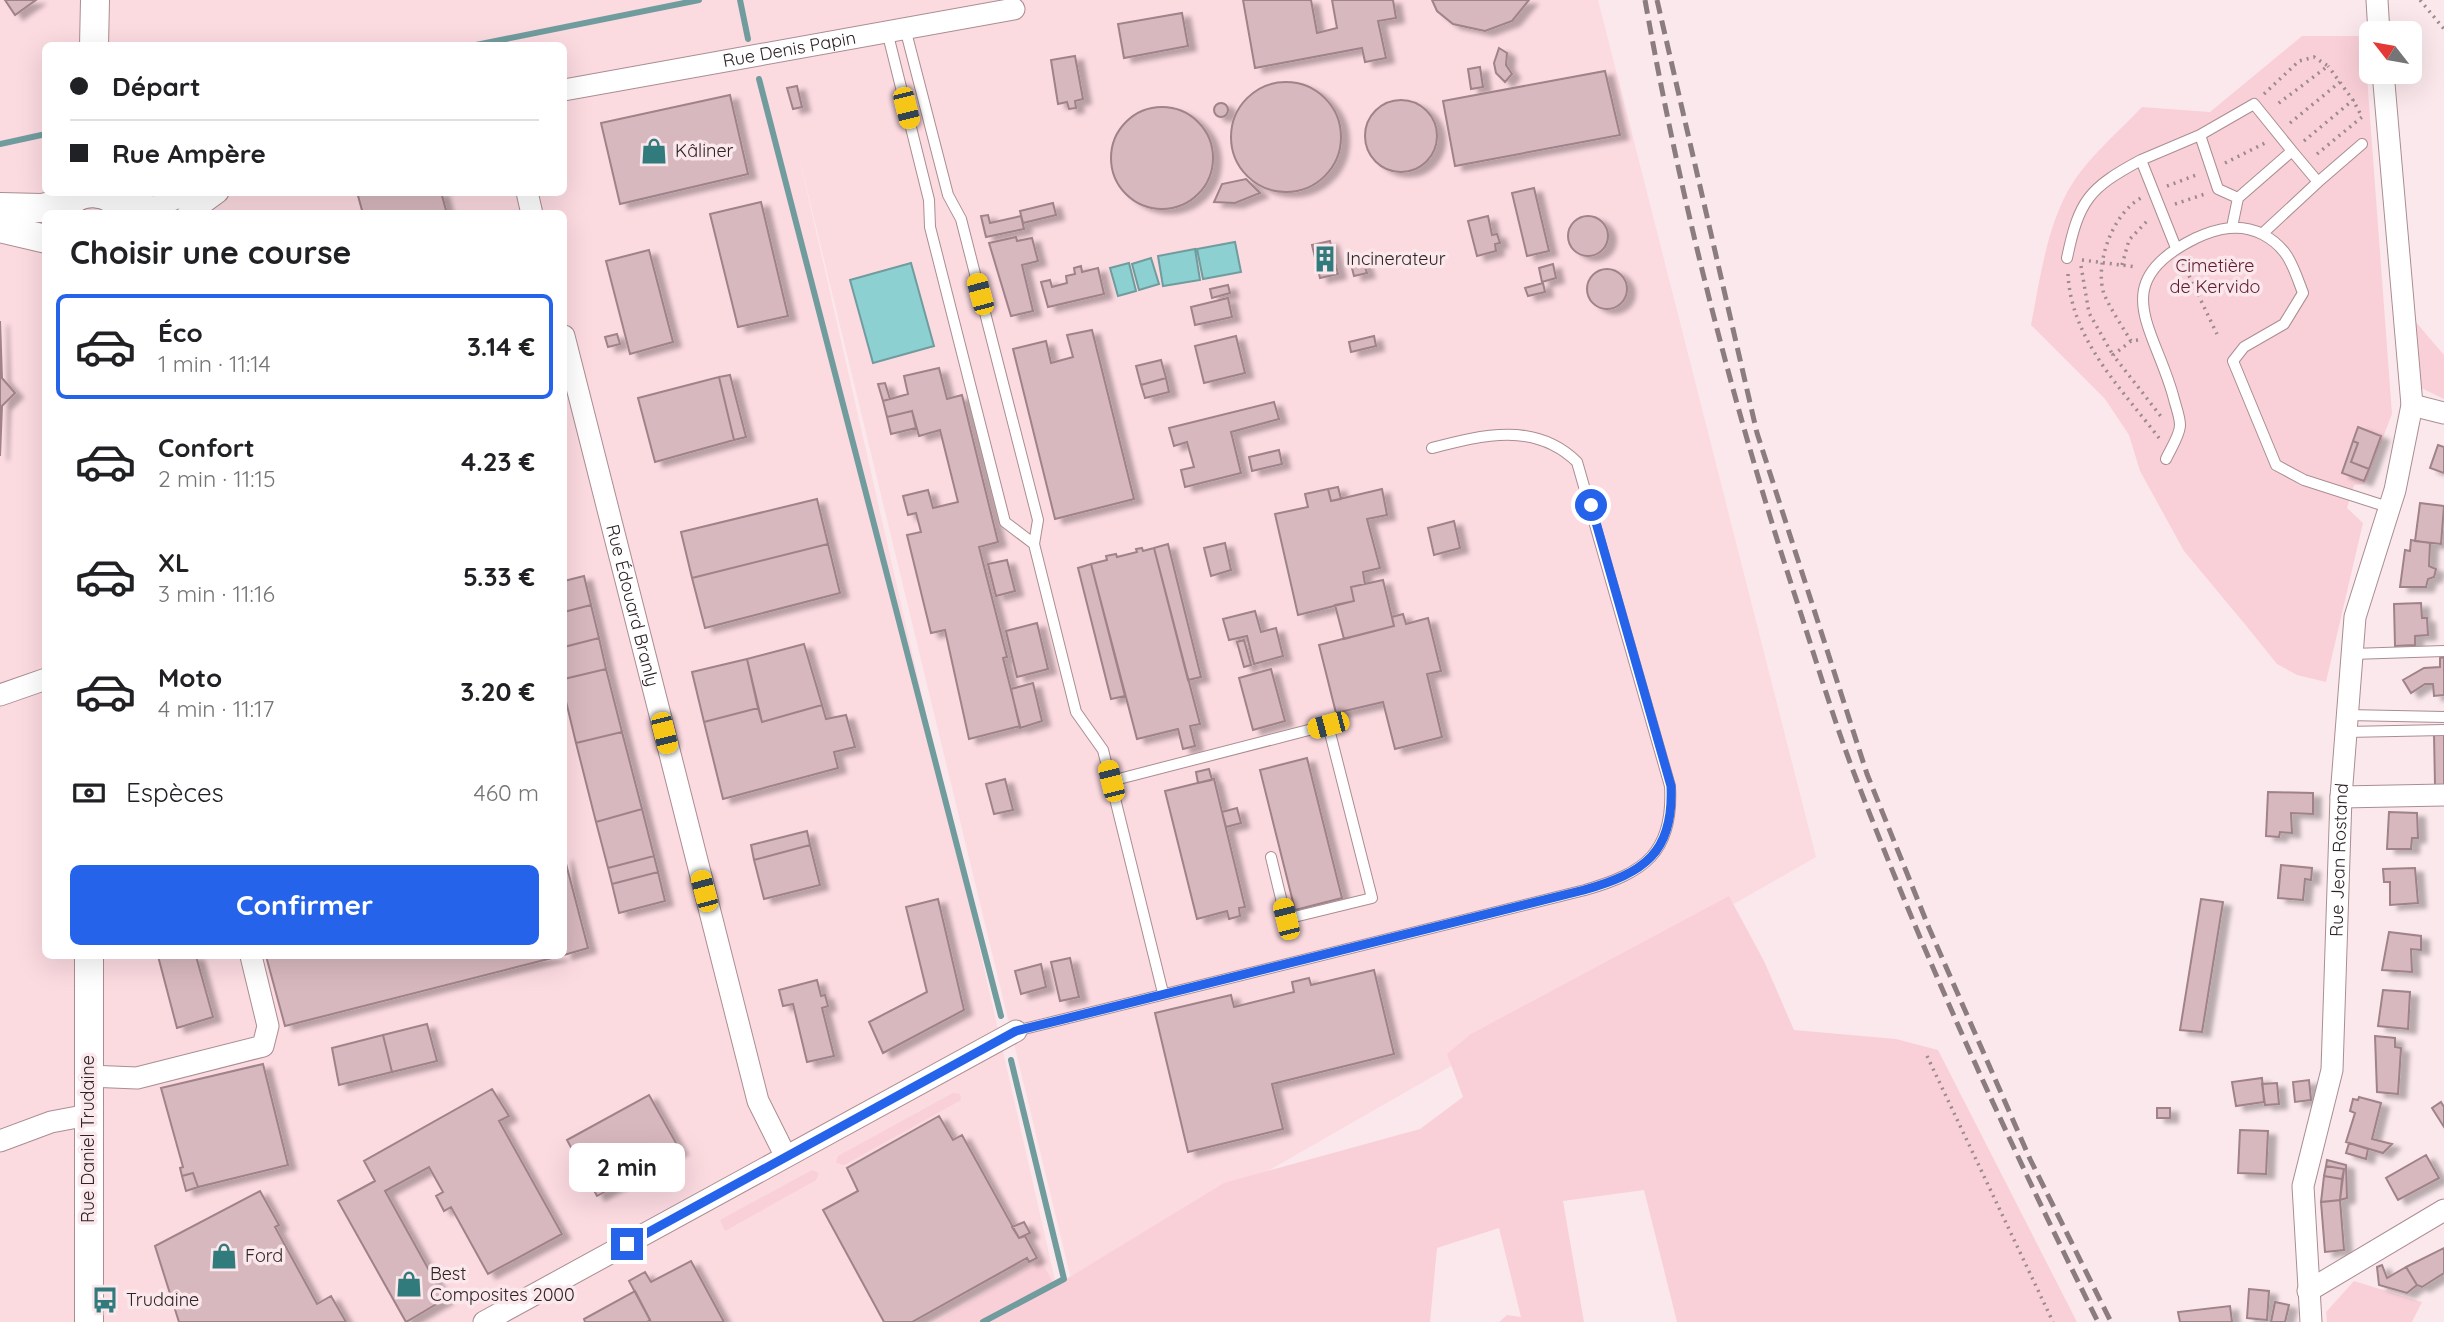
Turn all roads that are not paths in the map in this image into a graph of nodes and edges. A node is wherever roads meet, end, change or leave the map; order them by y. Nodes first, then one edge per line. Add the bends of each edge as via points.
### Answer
1 (94, 0) edge
2 (2377, 0) edge
3 (1014, 9) dead end
4 (2378, 21) edge
5 (896, 29) junction
6 (94, 42) edge
7 (2384, 84) edge
8 (567, 89) edge
9 (2200, 135) junction
10 (2362, 144) dead end
11 (2292, 151) junction
12 (2141, 160) junction
13 (2318, 182) junction
14 (90, 196) edge
15 (181, 196) edge
16 (213, 196) edge
17 (2238, 198) junction
18 (71, 201) edge
19 (117, 202) edge
20 (0, 208) edge
21 (193, 210) edge
22 (2232, 227) junction
23 (0, 228) edge
24 (2262, 234) junction
25 (42, 239) edge
26 (2176, 248) junction
27 (2067, 258) road end
28 (567, 348) edge
29 (2412, 405) junction
30 (2444, 413) edge
31 (1432, 448) dead end
32 (2167, 455) road end
33 (2388, 507) junction
34 (1034, 544) junction
35 (2444, 650) edge
36 (2352, 654) junction
37 (42, 681) edge
38 (0, 695) edge
39 (2444, 717) edge
40 (2346, 724) junction
41 (2444, 730) edge
42 (1111, 781) junction
43 (2444, 795) edge
44 (2341, 797) junction
45 (1271, 858) dead end
46 (89, 959) edge
47 (252, 959) edge
48 (1163, 993) junction
49 (1016, 1031) joint
50 (88, 1076) junction
51 (88, 1115) junction
52 (0, 1141) edge
53 (785, 1155) junction
54 (2444, 1210) edge
55 (2308, 1291) junction
56 (89, 1322) edge
57 (484, 1322) edge
58 (2311, 1322) edge

1 - 6 main road
2 - 4 street
3 - 5 street, Rue Denis Papin
5 - 8 street, Rue Denis Papin
5 - 34 lane via 948,195 961,219 1038,520
5 - 34 lane via 929,200 930,227 1005,522
7 - 29 street, Rue Jean Rostand
9 - 11 lane via 2254,104
9 - 12 lane
9 - 17 lane via 2218,189
10 - 13 lane
11 - 13 lane
11 - 17 lane
12 - 26 lane
12 - 27 lane via 2111,176 2088,197 2074,221
13 - 24 lane
14 - 18 main road
15 - 19 street via 155,207
16 - 21 street
17 - 22 lane
18 - 20 main road via 42,208
22 - 24 lane
22 - 26 lane
23 - 25 main road
24 - 33 lane via 2288,253 2303,293 2284,324 2244,347 2233,361 2276,465 2304,480
26 - 32 lane via 2146,278 2143,307 2180,426
28 - 53 street, Rue Édouard Branly via 758,1101
29 - 30 street
29 - 33 street, Rue Jean Rostand
31 - 48 lane via 1511,433 1548,441 1577,462 1671,786 1672,807 1662,844 1637,871 1615,881
33 - 36 street, Rue Jean Rostand via 2354,617
34 - 42 lane via 1076,712 1103,750
35 - 36 lane
36 - 40 street, Rue Jean Rostand
37 - 38 street
39 - 40 lane
40 - 41 lane
40 - 44 street, Rue Jean Rostand
42 - 45 lane via 1328,725 1372,898 1286,919
42 - 48 lane
43 - 44 street
44 - 55 street, Rue Jean Rostand via 2332,1070 2303,1186
46 - 50 main road, Rue Daniel Trudaine
47 - 50 street via 268,1026 263,1046 136,1078
48 - 49 lane
49 - 53 street
50 - 51 main road, Rue Daniel Trudaine
51 - 52 street via 51,1122
51 - 56 main road, Rue Daniel Trudaine
53 - 57 street
54 - 55 street
55 - 58 street, Rue Jean Rostand

